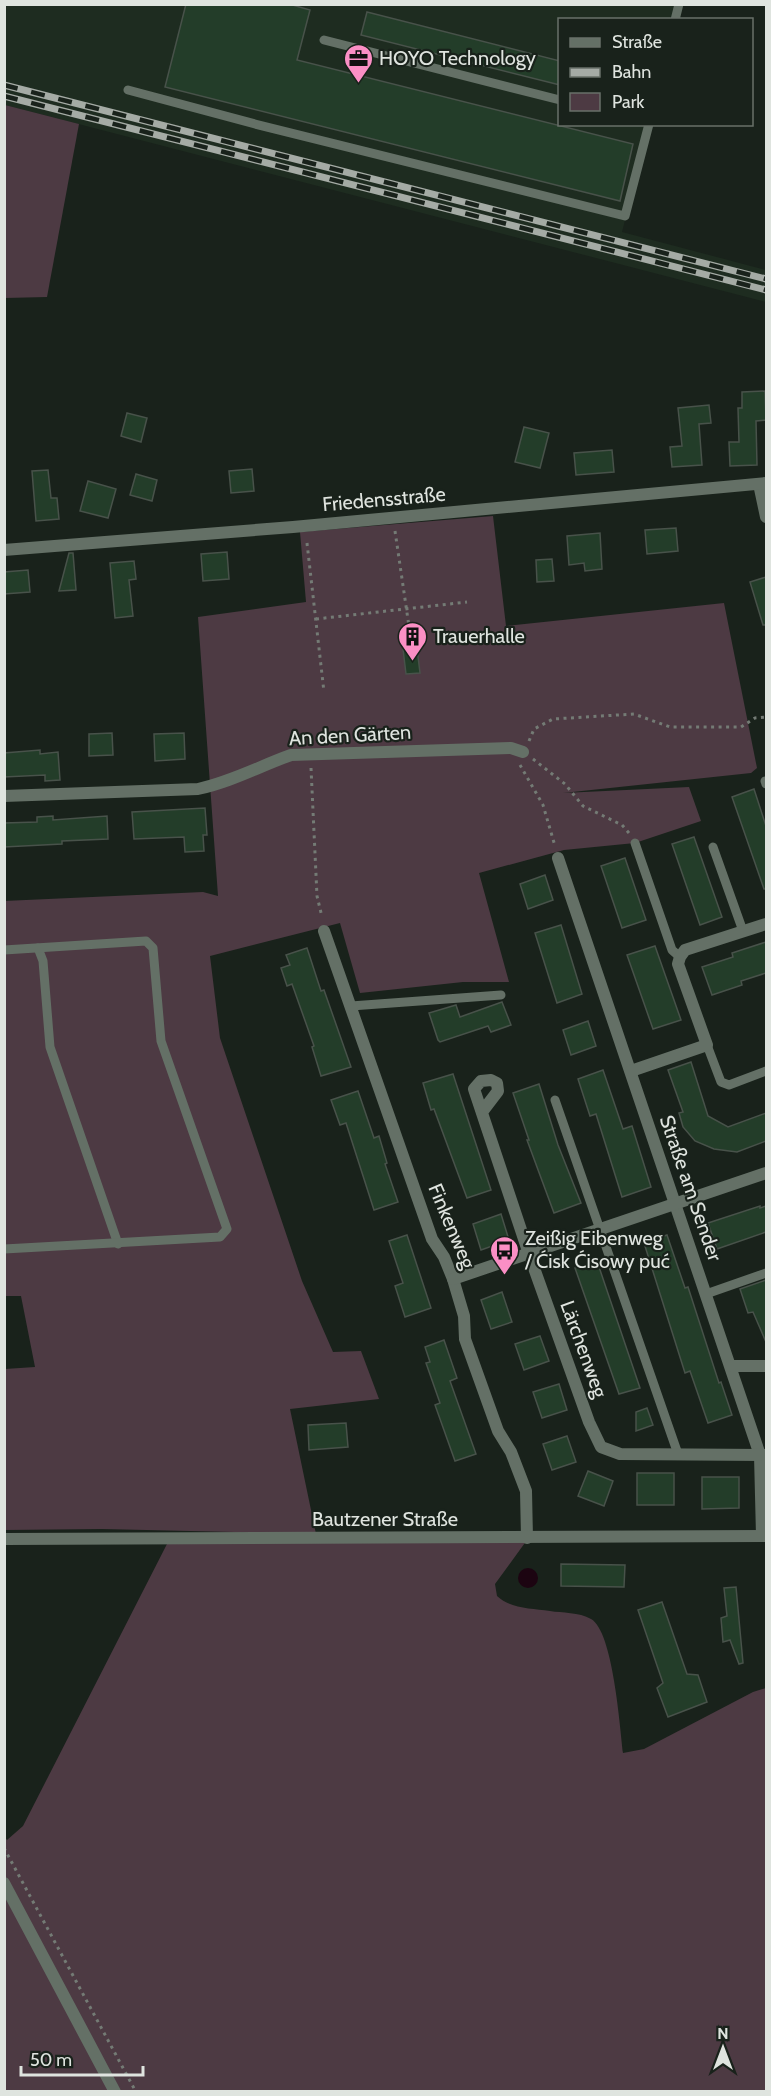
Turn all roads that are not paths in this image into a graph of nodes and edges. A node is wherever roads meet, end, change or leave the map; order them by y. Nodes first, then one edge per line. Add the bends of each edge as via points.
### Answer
1 (324, 40) dead end
2 (128, 90) dead end
3 (558, 99) edge
4 (648, 126) edge
5 (763, 483) edge
6 (766, 517) edge
7 (4, 550) edge
8 (523, 752) road end
9 (4, 796) edge
10 (635, 843) road end
11 (713, 847) dead end
12 (558, 858) road end
13 (766, 924) edge
14 (324, 931) road end
15 (743, 931) junction
16 (38, 948) junction
17 (4, 950) edge
18 (680, 957) junction
19 (501, 995) dead end
20 (351, 1006) junction
21 (707, 1044) junction
22 (631, 1071) junction
23 (766, 1071) edge
24 (555, 1100) dead end
25 (482, 1112) dead end
26 (766, 1173) edge
27 (676, 1203) junction
28 (600, 1229) junction
29 (118, 1244) junction
30 (4, 1249) edge
31 (529, 1254) junction
32 (766, 1273) edge
33 (453, 1279) junction
34 (706, 1294) junction
35 (731, 1366) junction
36 (766, 1366) edge
37 (678, 1454) junction
38 (764, 1455) edge
39 (764, 1536) edge
40 (527, 1538) junction
41 (4, 1539) edge
42 (4, 1883) edge
43 (115, 2091) edge

1 - 3 lane
2 - 4 lane via 625,216
5 - 6 street
5 - 7 street, Friedensstraße
8 - 9 street, An den Gärten via 511,748 291,755 198,789
10 - 18 lane via 672,950
11 - 15 lane
12 - 22 street, Straße am Sender
13 - 15 street
14 - 20 street, Finkenweg
15 - 18 street via 686,950
16 - 17 lane
16 - 29 lane via 43,961 50,1047
16 - 29 lane via 146,941 153,948 161,1041 227,1228 220,1237
18 - 21 street via 678,964
19 - 20 lane
20 - 33 street, Finkenweg via 432,1239
21 - 22 street
21 - 23 lane via 721,1082 729,1085
22 - 27 street, Straße am Sender
24 - 28 lane
25 - 31 street, Lärchenweg
26 - 27 street
27 - 28 street
27 - 34 street, Straße am Sender
28 - 31 street
28 - 37 lane
29 - 30 lane
31 - 33 street
31 - 37 street, Lärchenweg via 601,1447 620,1454
32 - 34 lane
33 - 40 street, Finkenweg via 464,1316 465,1339 498,1431 526,1491
34 - 35 street, Straße am Sender
35 - 36 street
35 - 38 street, Straße am Sender
37 - 38 street, Lärchenweg
38 - 39 street, Straße am Sender
39 - 40 street, Bautzener Straße
40 - 41 street, Bautzener Straße
42 - 43 street

